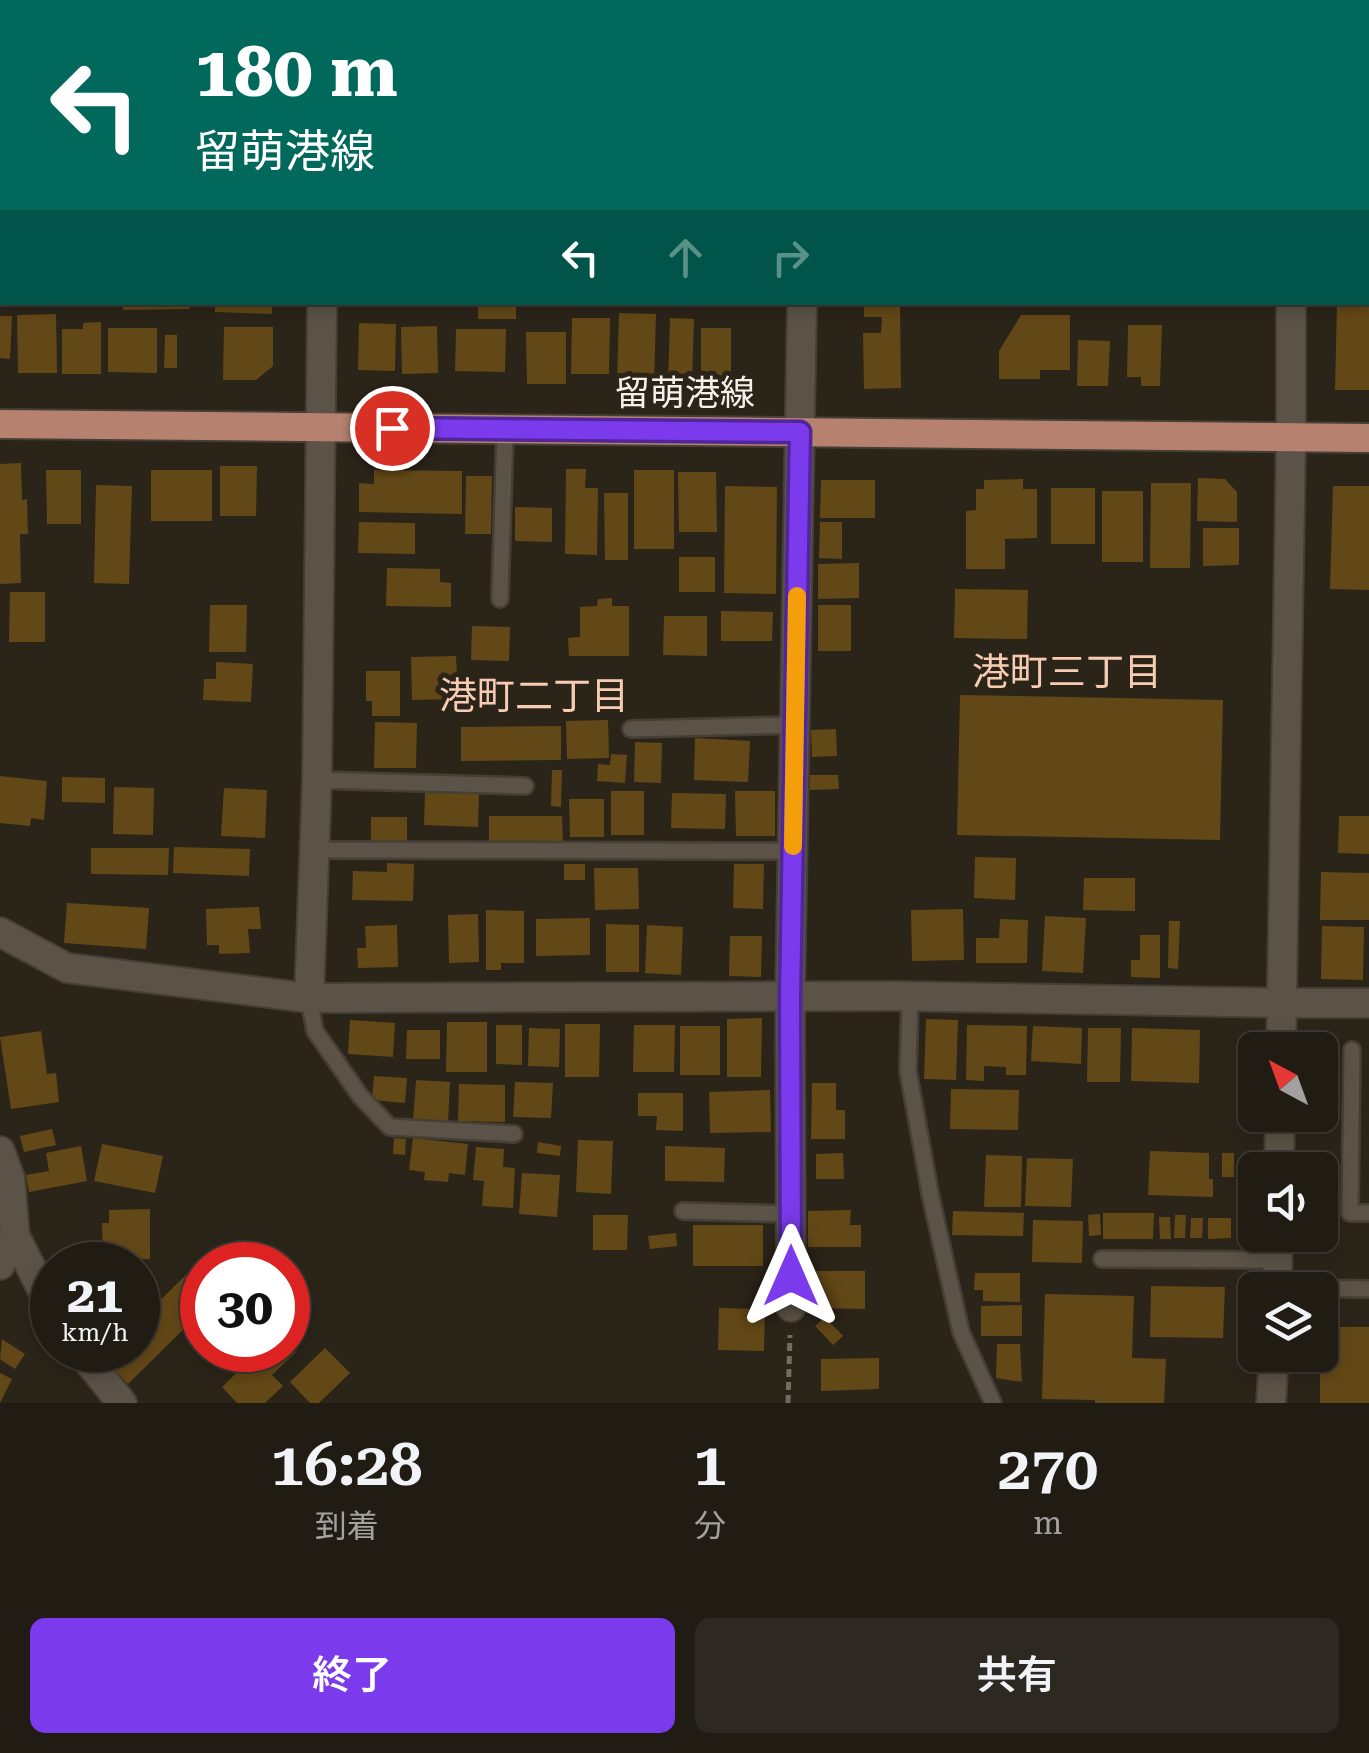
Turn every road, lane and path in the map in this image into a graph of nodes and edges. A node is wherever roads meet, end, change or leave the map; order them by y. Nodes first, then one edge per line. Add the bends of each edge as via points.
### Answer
1 (322, 305) edge
2 (802, 305) edge
3 (1291, 305) edge
4 (0, 424) edge
5 (320, 430) junction
6 (505, 430) junction
7 (800, 432) junction
8 (1291, 438) junction
9 (1369, 438) edge
10 (500, 598) dead end
11 (795, 725) junction
12 (631, 729) dead end
13 (317, 780) junction
14 (525, 786) dead end
15 (315, 850) junction
16 (793, 851) junction
17 (0, 932) edge
18 (902, 996) junction
19 (310, 998) junction
20 (790, 998) junction
21 (1282, 1003) junction
22 (1369, 1003) edge
23 (1281, 1032) edge
24 (1352, 1050) dead end
25 (514, 1134) dead end
26 (0, 1151) edge
27 (683, 1211) dead end
28 (1369, 1213) edge
29 (790, 1214) junction
30 (8, 1235) edge
31 (1102, 1259) dead end
32 (0, 1264) edge
33 (1277, 1268) edge
34 (30, 1272) edge
35 (1369, 1289) edge
36 (791, 1306) joint
37 (97, 1372) edge
38 (1273, 1372) edge
39 (122, 1403) edge
40 (788, 1403) edge
41 (993, 1403) edge
42 (1272, 1403) edge

1 - 5 street
2 - 7 street
3 - 8 street
4 - 5 main road, 留萌港線
5 - 6 main road, 留萌港線
5 - 13 street
6 - 7 main road, 留萌港線
6 - 10 lane
7 - 8 main road, 留萌港線
7 - 11 street
8 - 9 main road, 留萌港線
8 - 21 street
11 - 12 lane
11 - 16 street
13 - 14 lane
13 - 15 street
15 - 16 lane
15 - 19 street
16 - 20 street
17 - 19 street via 68,968
18 - 20 street
18 - 21 street
18 - 41 lane via 931,1198 961,1332
19 - 20 street
19 - 25 lane via 316,1031 390,1127
20 - 29 street
21 - 22 street
21 - 23 street
24 - 28 lane via 1350,1213
26 - 30 street via 10,1178
27 - 29 lane
29 - 36 street
30 - 32 street
30 - 34 street
31 - 33 lane
33 - 35 lane
36 - 40 path
37 - 39 street
38 - 42 street

